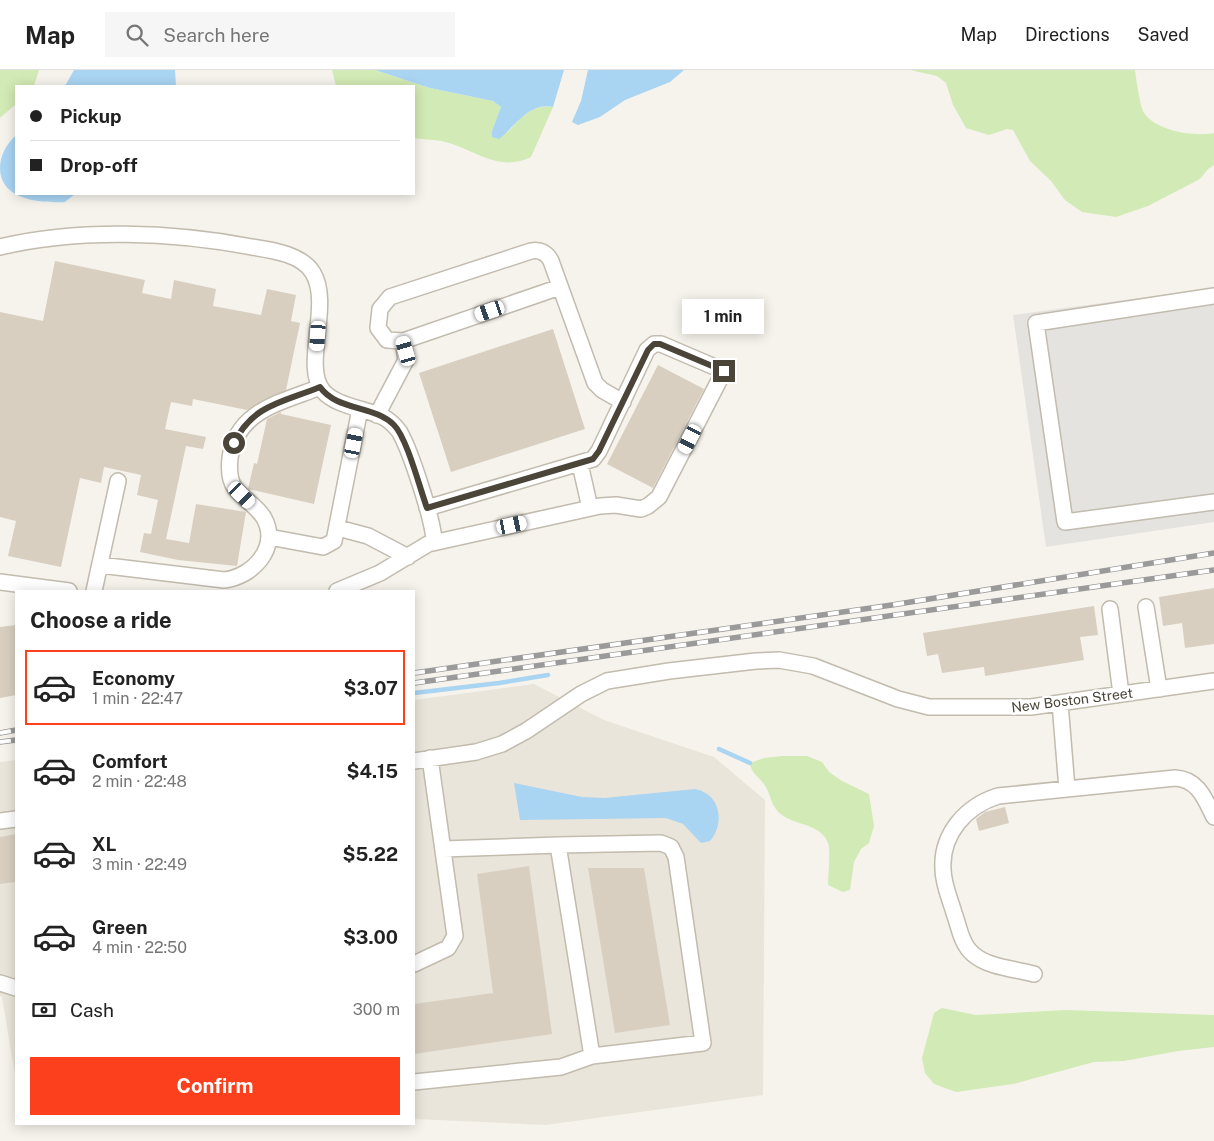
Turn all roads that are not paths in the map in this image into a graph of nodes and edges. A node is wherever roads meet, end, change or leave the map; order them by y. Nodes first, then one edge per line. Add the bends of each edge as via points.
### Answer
1 (0, 246) edge
2 (560, 288) junction
3 (1214, 296) edge
4 (403, 341) junction
5 (320, 387) junction
6 (623, 402) junction
7 (360, 409) junction
8 (377, 415) junction
9 (580, 464) junction
10 (118, 480) dead end
11 (1214, 502) edge
12 (427, 508) junction
13 (590, 508) junction
14 (338, 528) junction
15 (269, 537) junction
16 (434, 542) junction
17 (408, 557) junction
18 (100, 565) junction
19 (0, 582) edge
20 (61, 590) edge
21 (94, 590) edge
22 (340, 590) edge
23 (1146, 608) dead end
24 (1110, 610) dead end
25 (1214, 680) edge
26 (1159, 689) junction
27 (1121, 694) junction
28 (1060, 703) junction
29 (430, 758) junction
30 (415, 761) edge
31 (1067, 789) junction
32 (1214, 817) edge
33 (15, 819) edge
34 (0, 821) edge
35 (558, 845) junction
36 (444, 849) junction
37 (415, 964) edge
38 (1034, 974) dead end
39 (0, 983) edge
40 (15, 988) edge
41 (592, 1056) junction
42 (415, 1082) edge

1 - 5 street via 42,239 166,236 217,240 295,258 314,273 318,287 315,373
2 - 4 street
2 - 4 street via 548,256 534,250 393,296 381,306 378,328 387,340
2 - 6 street via 595,383
3 - 11 street via 1036,323 1065,522
4 - 8 street via 406,360
5 - 7 street via 332,398
5 - 15 street via 261,410 244,426 234,443 230,465 234,487 259,510
6 - 9 street via 598,454
6 - 13 street via 654,344 724,371 659,497 641,509 616,505
7 - 8 street
7 - 14 street
8 - 12 street via 398,431
9 - 12 street
9 - 13 street
10 - 18 street
12 - 16 street
13 - 16 street
14 - 15 street via 334,540 326,546
14 - 17 street via 368,536
15 - 18 street via 260,562 234,579 216,580
16 - 17 street
17 - 22 street via 367,580
18 - 21 street
19 - 20 street
23 - 26 street
24 - 27 street
25 - 26 street, New Boston Street
26 - 27 street, New Boston Street
27 - 28 street, New Boston Street
28 - 29 street, New Boston Street via 1002,708 928,706 898,699 813,666 779,660 756,661 607,682 581,694 502,744 476,752
28 - 31 street
29 - 30 street, New Boston Street
29 - 36 street
31 - 32 street via 1180,778 1199,788
31 - 38 street via 988,799 971,808 957,822 945,849 944,878 965,945 979,958
33 - 34 street
35 - 36 street
35 - 41 street
35 - 41 street via 661,843 671,847 676,857 703,1043
36 - 37 street via 455,936 448,948
39 - 40 street
41 - 42 street via 561,1067

